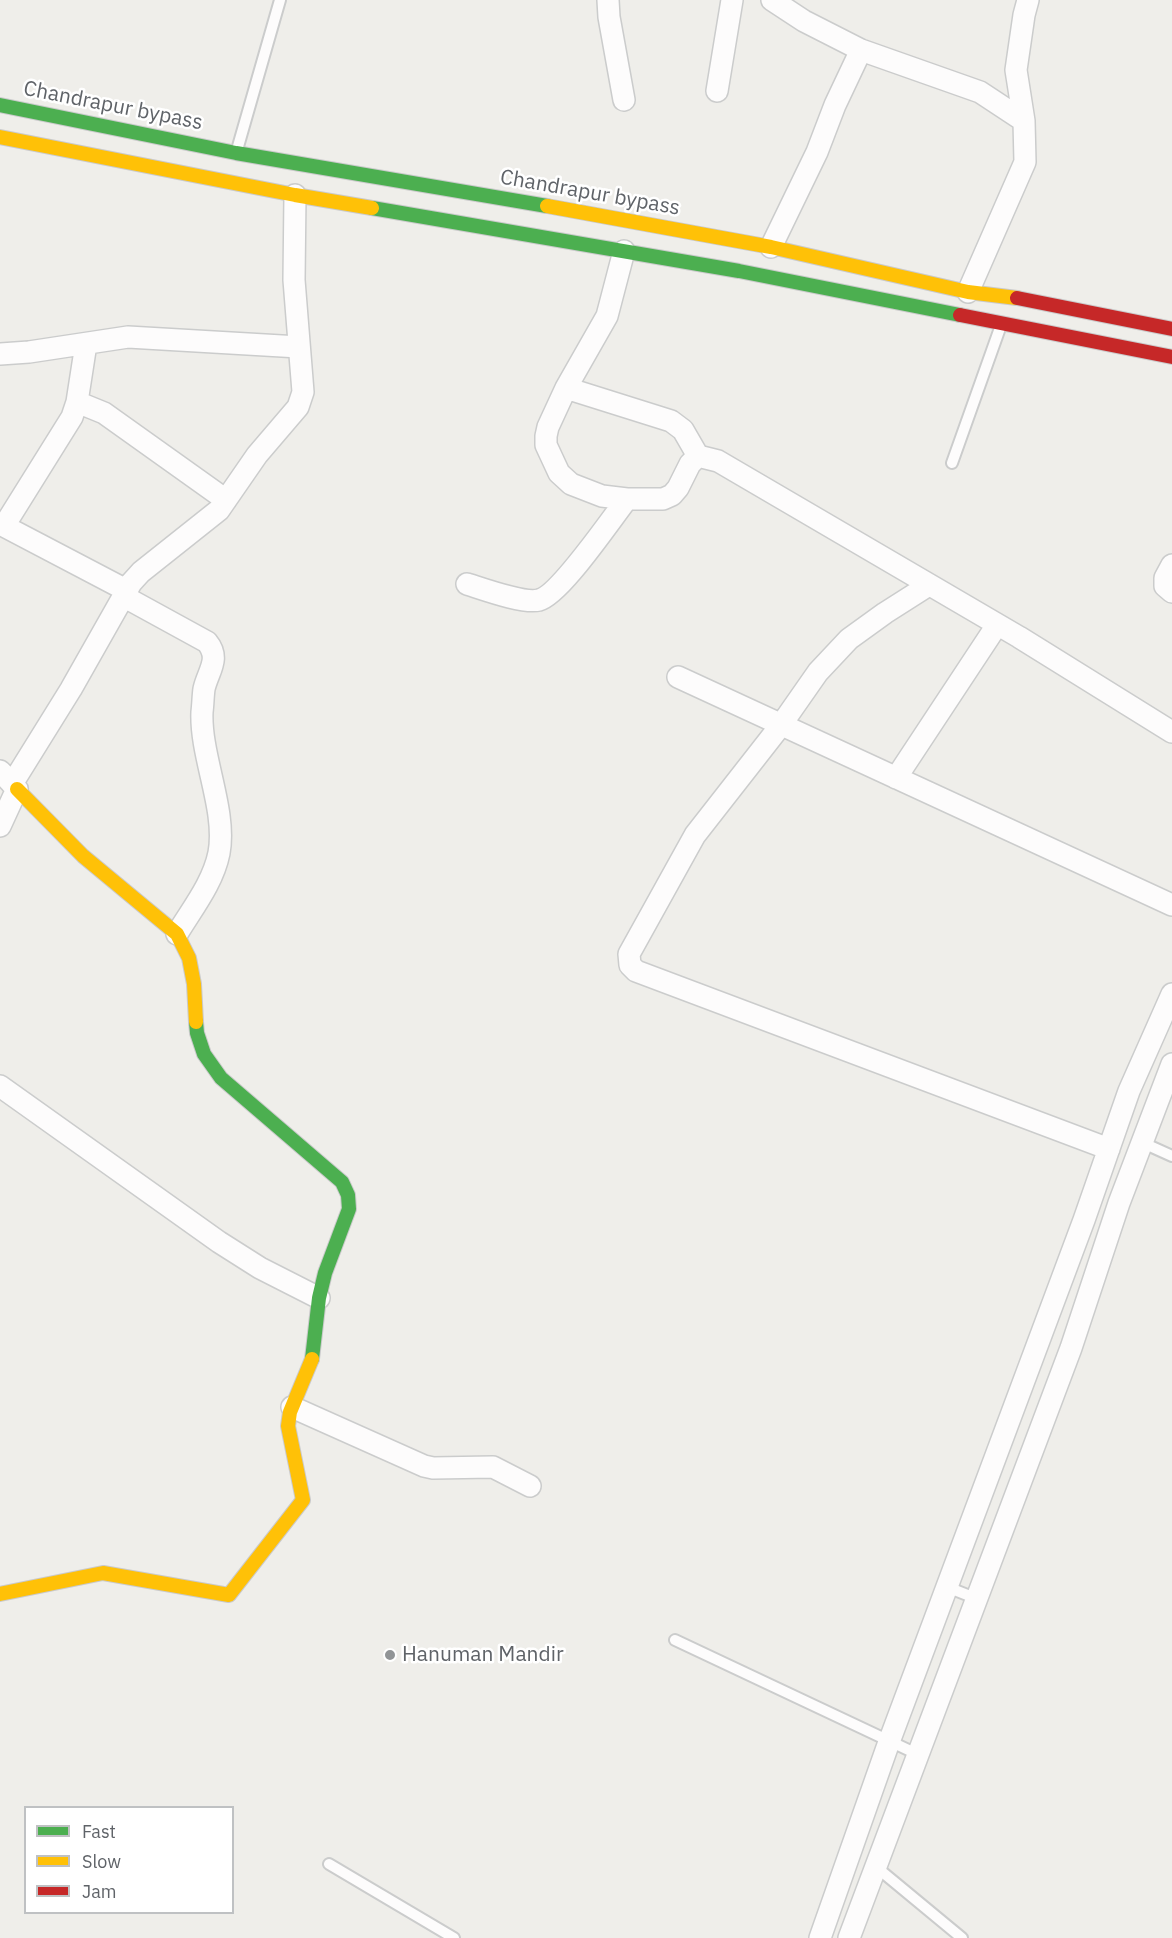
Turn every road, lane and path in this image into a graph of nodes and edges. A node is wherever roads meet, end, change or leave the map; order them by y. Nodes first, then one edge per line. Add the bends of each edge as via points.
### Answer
1 (280, 0) edge
2 (608, 0) edge
3 (732, 0) edge
4 (772, 0) edge
5 (1028, 0) edge
6 (861, 50) junction
7 (717, 92) dead end
8 (624, 100) dead end
9 (0, 105) edge
10 (1024, 121) junction
11 (0, 137) edge
12 (236, 153) junction
13 (295, 195) junction
14 (771, 247) junction
15 (624, 250) junction
16 (968, 292) junction
17 (1002, 323) junction
18 (1172, 329) edge
19 (86, 344) junction
20 (299, 347) junction
21 (0, 354) edge
22 (1172, 357) edge
23 (566, 388) junction
24 (77, 402) junction
25 (698, 456) junction
26 (952, 463) dead end
27 (627, 499) junction
28 (226, 500) junction
29 (2, 525) edge
30 (1172, 565) edge
31 (467, 584) dead end
32 (929, 585) junction
33 (1172, 592) edge
34 (125, 593) junction
35 (997, 625) junction
36 (678, 677) dead end
37 (781, 724) junction
38 (1172, 732) edge
39 (896, 778) junction
40 (10, 781) edge
41 (0, 826) edge
42 (1172, 905) edge
43 (177, 934) junction
44 (1172, 994) edge
45 (1172, 1064) edge
46 (0, 1086) edge
47 (1141, 1142) junction
48 (1109, 1149) junction
49 (1172, 1156) edge
50 (319, 1298) junction
51 (292, 1407) junction
52 (530, 1486) dead end
53 (947, 1587) junction
54 (0, 1594) edge
55 (975, 1598) junction
56 (675, 1640) dead end
57 (890, 1742) junction
58 (917, 1754) junction
59 (329, 1864) dead end
60 (875, 1866) junction
61 (454, 1938) edge
62 (820, 1938) edge
63 (849, 1938) edge
64 (962, 1938) edge

1 - 12 lane
2 - 8 street
3 - 7 street
4 - 6 street
5 - 10 street via 1016,70
6 - 10 street via 980,92
6 - 14 street
9 - 12 main road, Chandrapur bypass
10 - 16 street via 1023,168
11 - 13 main road
12 - 14 main road, Chandrapur bypass
13 - 15 main road
13 - 20 street via 294,280
14 - 16 main road, Chandrapur bypass
15 - 17 main road
15 - 23 street via 607,316
16 - 18 main road, Chandrapur bypass
17 - 22 main road
17 - 26 lane
19 - 20 street via 141,337
19 - 21 street
19 - 24 street
20 - 28 street via 302,400
23 - 25 street via 671,421 683,430
23 - 27 street via 546,436 559,473 570,484
24 - 28 street via 104,413
24 - 29 street via 65,429
25 - 27 street via 672,495 663,499
25 - 32 street via 718,461
27 - 31 street via 561,584 540,600 527,601
28 - 34 street via 214,515 136,576
29 - 34 street
30 - 33 street via 1165,579 1165,586
32 - 35 street
32 - 37 street via 849,639 818,672
34 - 40 street via 76,679
34 - 43 street via 207,642 213,650 202,714 219,851 207,884
35 - 38 street
35 - 39 street
36 - 37 street
37 - 39 street
37 - 48 street via 695,834 629,954 630,965 636,971
39 - 42 street
40 - 41 street
40 - 43 main road via 83,856
43 - 50 main road via 189,958 197,1033 204,1054 221,1078 347,1189 349,1209
44 - 48 street via 1129,1091
45 - 47 street
46 - 50 street via 227,1247
47 - 49 lane
47 - 55 street via 1071,1348
48 - 53 street
50 - 51 main road via 312,1359
51 - 52 street via 424,1466 493,1467
51 - 54 main road via 288,1426 303,1500 230,1594 103,1573
53 - 55 lane
53 - 57 street
55 - 58 street
56 - 57 lane
57 - 58 lane
57 - 62 street
58 - 60 street
59 - 61 lane
60 - 63 street
60 - 64 lane

